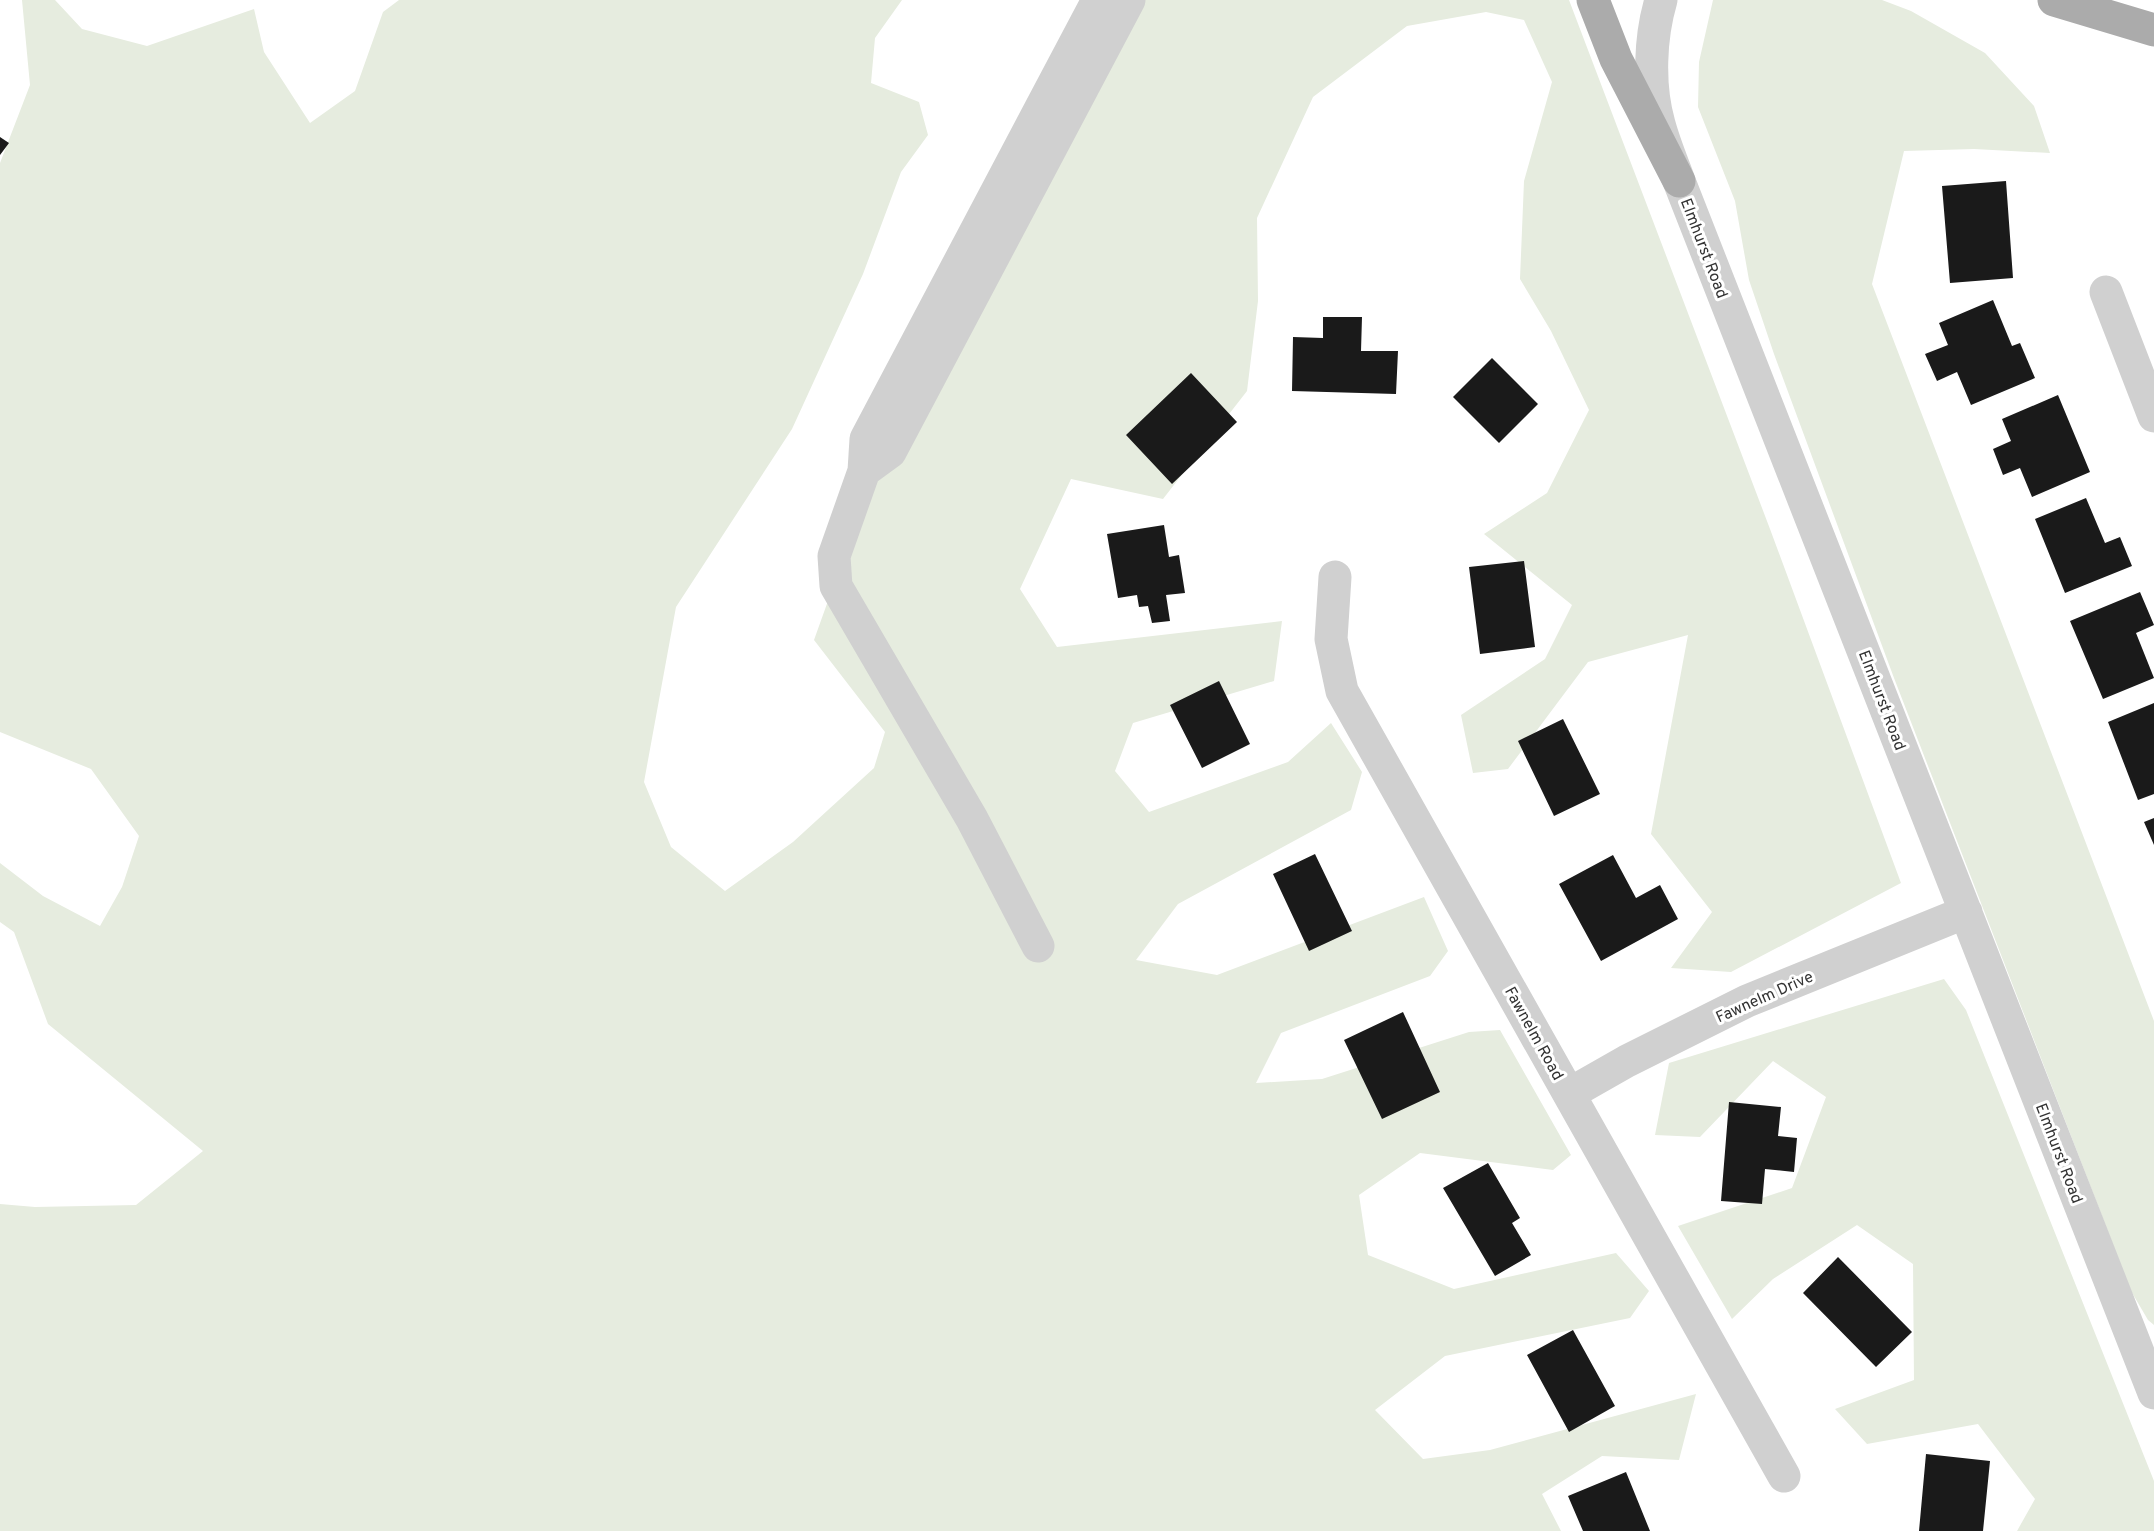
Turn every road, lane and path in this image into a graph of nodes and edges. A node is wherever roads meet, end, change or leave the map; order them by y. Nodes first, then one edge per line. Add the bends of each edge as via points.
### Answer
1 (1098, 0) edge
2 (1129, 0) edge
3 (1593, 0) edge
4 (1661, 0) edge
5 (2054, 0) edge
6 (2154, 30) edge
7 (1679, 181) junction
8 (2106, 292) dead end
9 (2154, 416) edge
10 (864, 471) junction
11 (1335, 577) dead end
12 (1966, 912) junction
13 (1038, 946) dead end
14 (1569, 1095) junction
15 (2154, 1393) edge
16 (1784, 1476) dead end

1 - 10 street via 866,439
2 - 10 street via 890,452
3 - 7 main road via 1616,58
4 - 7 street, Elmhurst Road via 1651,67 1658,122
5 - 6 main road
7 - 12 street, Elmhurst Road
8 - 9 street
10 - 13 street via 834,556 836,586 972,819
11 - 14 street, Fawnelm Road via 1331,639 1342,691
12 - 14 street, Fawnelm Drive via 1748,1001 1627,1061
12 - 15 street, Elmhurst Road
14 - 16 street, Fawnelm Road

